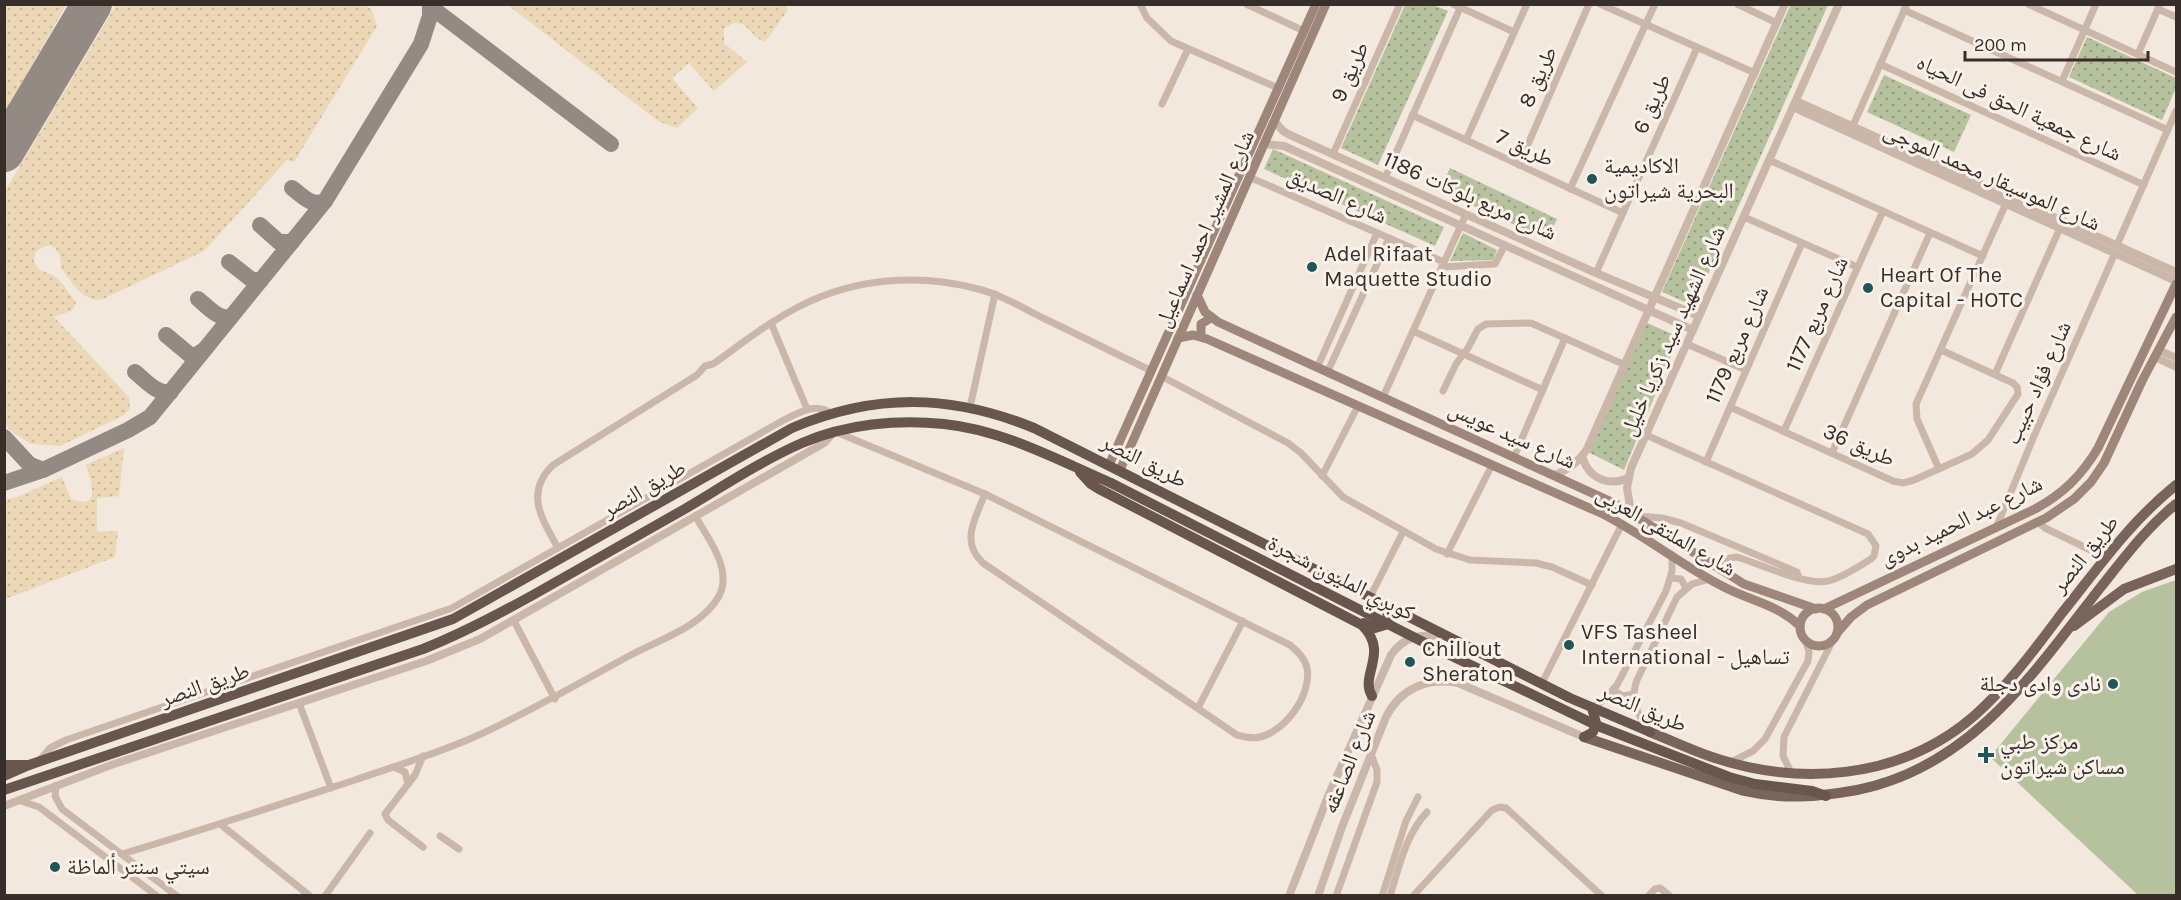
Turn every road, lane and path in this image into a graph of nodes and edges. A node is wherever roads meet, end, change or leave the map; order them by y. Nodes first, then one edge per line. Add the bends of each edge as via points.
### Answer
1 (1140, 4) edge
2 (1246, 4) edge
3 (1316, 4) edge
4 (1326, 4) edge
5 (1400, 4) edge
6 (1527, 4) edge
7 (1589, 4) edge
8 (1600, 4) edge
9 (1655, 4) edge
10 (1737, 4) edge
11 (1785, 4) edge
12 (1839, 4) edge
13 (2096, 4) edge
14 (2031, 5) edge
15 (1457, 6) edge
16 (1905, 7) edge
17 (2159, 7) edge
18 (2176, 17) edge
19 (1777, 22) junction
20 (1645, 25) junction
21 (2085, 30) junction
22 (1304, 31) junction
23 (1514, 32) junction
24 (1697, 48) junction
25 (1188, 49) junction
26 (2138, 54) junction
27 (1880, 64) junction
28 (2176, 72) edge
29 (1755, 73) junction
30 (2062, 81) junction
31 (1278, 88) junction
32 (1162, 104) dead end
33 (1795, 104) junction
34 (2176, 113) edge
35 (1412, 115) junction
36 (1274, 121) junction
37 (1852, 129) junction
38 (2168, 130) junction
39 (1466, 140) junction
40 (1264, 144) junction
41 (1333, 154) junction
42 (1769, 160) junction
43 (1519, 165) junction
44 (1249, 177) junction
45 (1385, 178) junction
46 (2144, 185) junction
47 (1373, 186) junction
48 (1570, 189) junction
49 (1388, 193) junction
50 (2008, 200) junction
51 (1883, 212) junction
52 (1623, 213) junction
53 (1466, 214) junction
54 (1744, 217) junction
55 (2062, 224) junction
56 (1461, 225) junction
57 (1221, 229) junction
58 (1377, 233) junction
59 (1930, 233) junction
60 (1389, 238) junction
61 (1802, 243) junction
62 (1505, 245) junction
63 (2116, 249) junction
64 (1983, 256) junction
65 (1443, 265) junction
66 (1857, 267) junction
67 (2176, 272) edge
68 (1596, 273) junction
69 (2176, 283) edge
70 (995, 294) junction
71 (1197, 295) junction
72 (1655, 296) junction
73 (1650, 310) junction
74 (1699, 316) junction
75 (2176, 317) edge
76 (1211, 318) junction
77 (771, 323) junction
78 (1693, 330) junction
79 (1413, 331) junction
80 (1201, 336) junction
81 (1178, 338) junction
82 (1565, 338) junction
83 (1687, 344) junction
84 (1941, 350) junction
85 (2157, 353) junction
86 (1464, 354) junction
87 (2176, 358) edge
88 (1625, 365) junction
89 (1317, 368) junction
90 (2176, 368) edge
91 (1746, 369) junction
92 (1152, 371) junction
93 (1327, 373) junction
94 (1995, 374) junction
95 (1161, 376) junction
96 (1543, 390) junction
97 (1443, 391) dead end
98 (1383, 397) junction
99 (970, 406) junction
100 (1358, 406) junction
101 (1730, 407) junction
102 (807, 409) junction
103 (832, 414) junction
104 (1784, 431) junction
105 (835, 432) junction
106 (1646, 435) junction
107 (1117, 446) junction
108 (1128, 451) junction
109 (1832, 453) junction
110 (1582, 456) junction
111 (1514, 457) junction
112 (1706, 462) junction
113 (1109, 465) junction
114 (1492, 465) junction
115 (1078, 469) junction
116 (1939, 469) junction
117 (1120, 470) junction
118 (1554, 475) junction
119 (1322, 476) junction
120 (1628, 478) junction
121 (1111, 483) joint
122 (2176, 485) edge
123 (985, 494) junction
124 (2176, 504) edge
125 (1634, 514) junction
126 (696, 517) junction
127 (2038, 522) junction
128 (610, 524) junction
129 (1622, 524) junction
130 (1996, 528) junction
131 (1403, 532) junction
132 (558, 548) junction
133 (1447, 554) junction
134 (1672, 555) junction
135 (2104, 557) junction
136 (2176, 569) edge
137 (1721, 571) junction
138 (1671, 578) junction
139 (1799, 578) junction
140 (1710, 579) junction
141 (567, 582) junction
142 (1592, 585) junction
143 (1686, 588) junction
144 (1370, 597) junction
145 (483, 598) junction
146 (1799, 603) junction
147 (1384, 604) junction
148 (1820, 609) junction
149 (1788, 615) junction
150 (1355, 620) junction
151 (514, 621) junction
152 (1243, 621) junction
153 (1800, 626) junction
154 (2068, 629) junction
155 (1449, 636) junction
156 (1835, 636) junction
157 (1806, 642) junction
158 (1542, 683) junction
159 (1613, 690) junction
160 (1634, 694) junction
161 (1372, 696) junction
162 (555, 699) junction
163 (299, 703) junction
164 (1198, 708) junction
165 (1592, 708) junction
166 (1650, 732) junction
167 (1584, 737) junction
168 (1371, 754) junction
169 (423, 756) junction
170 (1729, 762) junction
171 (33, 764) junction
172 (4, 765) edge
173 (393, 766) junction
174 (84, 769) junction
175 (1792, 774) junction
176 (4, 776) edge
177 (408, 784) junction
178 (56, 786) junction
179 (331, 788) junction
180 (4, 790) edge
181 (1826, 796) junction
182 (1418, 797) dead end
183 (18, 800) junction
184 (4, 806) edge
185 (1427, 812) dead end
186 (220, 825) junction
187 (370, 833) dead end
188 (440, 836) dead end
189 (423, 847) dead end
190 (459, 849) dead end
191 (122, 854) junction
192 (1416, 894) edge
193 (157, 896) edge
194 (177, 896) edge
195 (310, 896) edge
196 (325, 896) edge
197 (1289, 896) edge
198 (1318, 896) edge
199 (1336, 896) edge
200 (1382, 896) edge
201 (1390, 896) edge
202 (1602, 896) edge
203 (1648, 896) edge
204 (1670, 896) edge

1 - 25 street via 1164,36
2 - 22 street
3 - 22 main road, شارع المشير احمد اسماعيل
4 - 36 main road, شارع المشير احمد اسماعيل
5 - 41 street, طريق 9
6 - 23 street
7 - 43 street, طريق 8
8 - 20 street
9 - 20 street
10 - 19 street
11 - 19 street, شارع الشهيد سيد زكريا خليل
12 - 33 street, شارع الشهيد سيد زكريا خليل
13 - 21 street
14 - 21 street
15 - 23 street
15 - 35 street
16 - 27 street
16 - 30 street
17 - 18 street
17 - 26 street
19 - 29 street, شارع الشهيد سيد زكريا خليل
20 - 24 street
20 - 48 street
21 - 26 street
21 - 30 street
22 - 31 main road, شارع المشير احمد اسماعيل
23 - 39 street
24 - 29 street
24 - 52 street, طريق 6
25 - 31 street
25 - 32 street
26 - 28 street
27 - 37 street
27 - 46 street, شارع جمعية الحق فى الحياه
29 - 72 street, شارع الشهيد سيد زكريا خليل
30 - 38 street
31 - 57 main road, شارع المشير احمد اسماعيل
33 - 37 street, شارع الموسيقار محمد الموجى
33 - 42 street, شارع الشهيد سيد زكريا خليل
34 - 38 street, شارع فؤاد حبيب
35 - 39 street, طريق 7
35 - 45 street
36 - 40 main road, شارع المشير احمد اسماعيل
36 - 41 street, شارع مربع بلوكات 1186 via 1290,135
37 - 50 street, شارع الموسيقار محمد الموجى
38 - 46 street, شارع فؤاد حبيب
39 - 43 street, طريق 7
40 - 44 main road, شارع المشير احمد اسماعيل
40 - 47 street, شارع مربع بلوكات 1186 via 1284,146
41 - 45 street, شارع مربع بلوكات 1186
42 - 51 street
42 - 54 street, شارع الشهيد سيد زكريا خليل
43 - 48 street, طريق 7
44 - 57 main road, شارع المشير احمد اسماعيل
44 - 58 street, شارع الصديق
45 - 47 street
45 - 49 street
45 - 53 street, شارع مربع بلوكات 1186
46 - 63 street, شارع فؤاد حبيب
47 - 49 street, شارع مربع بلوكات 1186
48 - 52 street, طريق 7
49 - 56 street, شارع مربع بلوكات 1186
50 - 55 street, شارع الموسيقار محمد الموجى
50 - 64 street
51 - 59 street
51 - 66 street, شارع مربع 1177
52 - 68 street, طريق 6
53 - 56 street
53 - 68 street, شارع مربع بلوكات 1186
54 - 61 street
54 - 74 street, شارع الشهيد سيد زكريا خليل
55 - 63 street, شارع الموسيقار محمد الموجى
55 - 94 street
56 - 62 street, شارع مربع بلوكات 1186
56 - 65 street
57 - 71 main road, شارع المشير احمد اسماعيل
57 - 92 main road, شارع المشير احمد اسماعيل
58 - 60 street, شارع الصديق
58 - 89 street
59 - 64 street
59 - 109 street
60 - 65 street, شارع الصديق
60 - 93 street
61 - 66 street
61 - 91 street, شارع مربع 1179
62 - 65 street via 1495,264
62 - 73 street, شارع مربع بلوكات 1186
63 - 67 street, شارع الموسيقار محمد الموجى
63 - 69 street, شارع الموسيقار محمد الموجى
63 - 130 street, شارع فؤاد حبيب
64 - 84 street
65 - 79 street
66 - 104 street, شارع مربع 1177
68 - 72 street, شارع مربع بلوكات 1186
69 - 130 main road, شارع عبد الحميد بدوى via 2104,437 2084,470 2055,498
70 - 77 street via 922,279 898,279 836,291
70 - 92 street
70 - 99 street
71 - 76 main road
71 - 81 main road, شارع المشير احمد اسماعيل
72 - 73 street, شارع الشهيد سيد زكريا خليل
72 - 74 street, شارع مربع بلوكات 1186
73 - 78 street, شارع مربع بلوكات 1186
73 - 88 street, شارع الشهيد سيد زكريا خليل
74 - 78 street, شارع الشهيد سيد زكريا خليل
75 - 85 main road, شارع عبد الحميد بدوى
76 - 80 main road via 1201,324
76 - 89 main road, شارع سيد عويس
77 - 102 street
77 - 132 street via 549,469 539,489 538,507
78 - 83 street, شارع الشهيد سيد زكريا خليل
79 - 86 street
79 - 98 street
80 - 81 main road, شارع الملتقى العربى
80 - 100 main road, شارع الملتقى العربى
81 - 95 main road, شارع المشير احمد اسماعيل
82 - 86 street via 1531,323 1486,324 1478,329
82 - 88 street
82 - 96 street
83 - 91 street
83 - 106 street, شارع الشهيد سيد زكريا خليل
84 - 94 street, طريق 36
84 - 116 street via 1915,410
85 - 87 street
85 - 90 street
85 - 127 main road, شارع عبد الحميد بدوى via 2098,473 2074,499
86 - 96 street
86 - 97 street
88 - 110 street, شارع الشهيد سيد زكريا خليل
89 - 93 main road, شارع سيد عويس
91 - 101 street, شارع مربع 1179
92 - 107 main road, شارع المشير احمد اسماعيل
93 - 98 main road, شارع سيد عويس
94 - 116 street, طريق 36 via 2015,385 2018,396 1983,446
95 - 108 main road, شارع المشير احمد اسماعيل
95 - 119 street via 1288,443
96 - 111 street
98 - 111 main road, شارع سيد عويس
99 - 103 highway, طريق النصر via 931,401 891,402
99 - 113 highway, طريق النصر via 1034,428
100 - 114 main road, شارع الملتقى العربى
100 - 119 street
101 - 104 street, طريق 36
101 - 112 street, شارع مربع 1179
102 - 103 street via 821,408
102 - 128 street
103 - 128 highway, طريق النصر via 779,434
104 - 109 street, طريق 36
105 - 115 highway, طريق النصر via 899,422 946,424 993,434
105 - 123 street
105 - 126 street via 824,443
105 - 141 highway, طريق النصر via 789,449
106 - 112 street
106 - 120 street, شارع الشهيد سيد زكريا خليل
107 - 108 main road
107 - 113 main road, شارع المشير احمد اسماعيل
108 - 117 main road, شارع المشير احمد اسماعيل
109 - 116 street, طريق 36 via 1899,482
110 - 118 street, شارع الشهيد سيد زكريا خليل
110 - 120 street via 1589,471 1602,480
111 - 118 main road, شارع سيد عويس
112 - 139 street via 1868,534 1874,541 1875,551 1870,559 1832,581
113 - 117 highway, طريق النصر
114 - 129 main road, شارع الملتقى العربى
114 - 133 street
115 - 121 highway, طريق النصر
115 - 150 highway via 1099,489
117 - 144 highway, طريق النصر
118 - 125 main road, شارع سيد عويس
119 - 131 street via 1344,497
120 - 125 street, شارع الشهيد سيد زكريا خليل via 1627,496
121 - 181 highway, كوبري المليون شجرة, bridge via 1431,646 1599,726 1735,779
122 - 135 main road, طريق النصر via 2150,506
123 - 152 street
123 - 164 street via 972,528 974,555
124 - 154 main road, طريق النصر via 2133,547
125 - 137 main road, شارع سيد عويس
125 - 139 street, شارع الملتقى العربى via 1681,523 1797,572
126 - 141 street
126 - 162 street via 723,573 723,585 713,604 692,622
127 - 135 street
127 - 156 main road, شارع عبد الحميد بدوى via 1867,605
128 - 132 street
128 - 145 highway, طريق النصر
129 - 134 main road, شارع الملتقى العربى
129 - 142 street
130 - 148 main road, شارع عبد الحميد بدوى
131 - 133 street
131 - 144 street
132 - 145 street
133 - 142 street via 1470,560 1536,563
134 - 138 street
134 - 140 main road, شارع الملتقى العربى
135 - 175 main road, طريق النصر via 2023,664 1972,718 1946,737 1903,759 1872,768 1824,775
136 - 154 main road via 2124,589
137 - 139 street via 1730,558 1737,557
137 - 146 main road, شارع سيد عويس via 1744,584
138 - 143 street via 1681,579
138 - 159 street
140 - 143 street
140 - 149 main road, شارع الملتقى العربى
141 - 151 street
141 - 174 highway, طريق النصر via 423,649
142 - 158 street
143 - 160 street via 1673,604
144 - 147 highway, طريق النصر
145 - 171 highway, طريق النصر via 434,627
146 - 148 main road, شارع سيد عويس
146 - 149 main road via 1796,612
147 - 150 highway via 1389,618 1383,627
147 - 155 highway, طريق النصر
148 - 153 main road via 1805,615
148 - 156 main road via 1835,616
149 - 153 main road, شارع الملتقى العربى
150 - 161 highway via 1374,642 1369,687
151 - 162 street
151 - 163 street via 445,654
152 - 164 street
152 - 164 street via 1298,651 1307,667 1303,696 1290,717 1258,738 1237,735
153 - 157 main road
154 - 181 main road, طريق النصر via 2007,703 1962,743 1890,781
155 - 158 highway, طريق النصر
155 - 161 street, شارع الصاعقه via 1420,635 1401,644 1391,655
156 - 157 main road via 1822,646
156 - 175 street via 1784,737 1783,756
157 - 170 street via 1808,661 1765,738 1745,756
158 - 165 highway, طريق النصر
159 - 160 street via 1623,696
159 - 165 street
160 - 166 street via 1639,717
161 - 197 street, شارع الصاعقه
162 - 169 street via 477,736
163 - 174 street
163 - 179 street
165 - 166 highway, طريق النصر
165 - 167 highway via 1596,723 1593,732
166 - 170 main road, طريق النصر
167 - 168 street, شارع الصاعقه via 1464,685 1437,681 1417,686 1396,701
167 - 181 main road, طريق النصر via 1744,791 1784,798
168 - 198 street, شارع الصاعقه
168 - 199 street via 1377,782
169 - 173 street
169 - 177 street
170 - 175 main road, طريق النصر
171 - 172 highway
171 - 176 highway, طريق النصر
173 - 177 street via 405,772
173 - 179 street
174 - 178 street
174 - 180 highway, طريق النصر
177 - 189 street via 385,816
178 - 183 street
178 - 191 street via 62,809
179 - 186 street
182 - 200 street via 1406,821
183 - 184 street
183 - 193 street via 39,807
185 - 201 street via 1410,836
186 - 191 street
186 - 195 street
187 - 196 street
188 - 190 street
191 - 194 street
192 - 202 street via 1492,810 1500,807 1506,808
203 - 204 street via 1660,888

